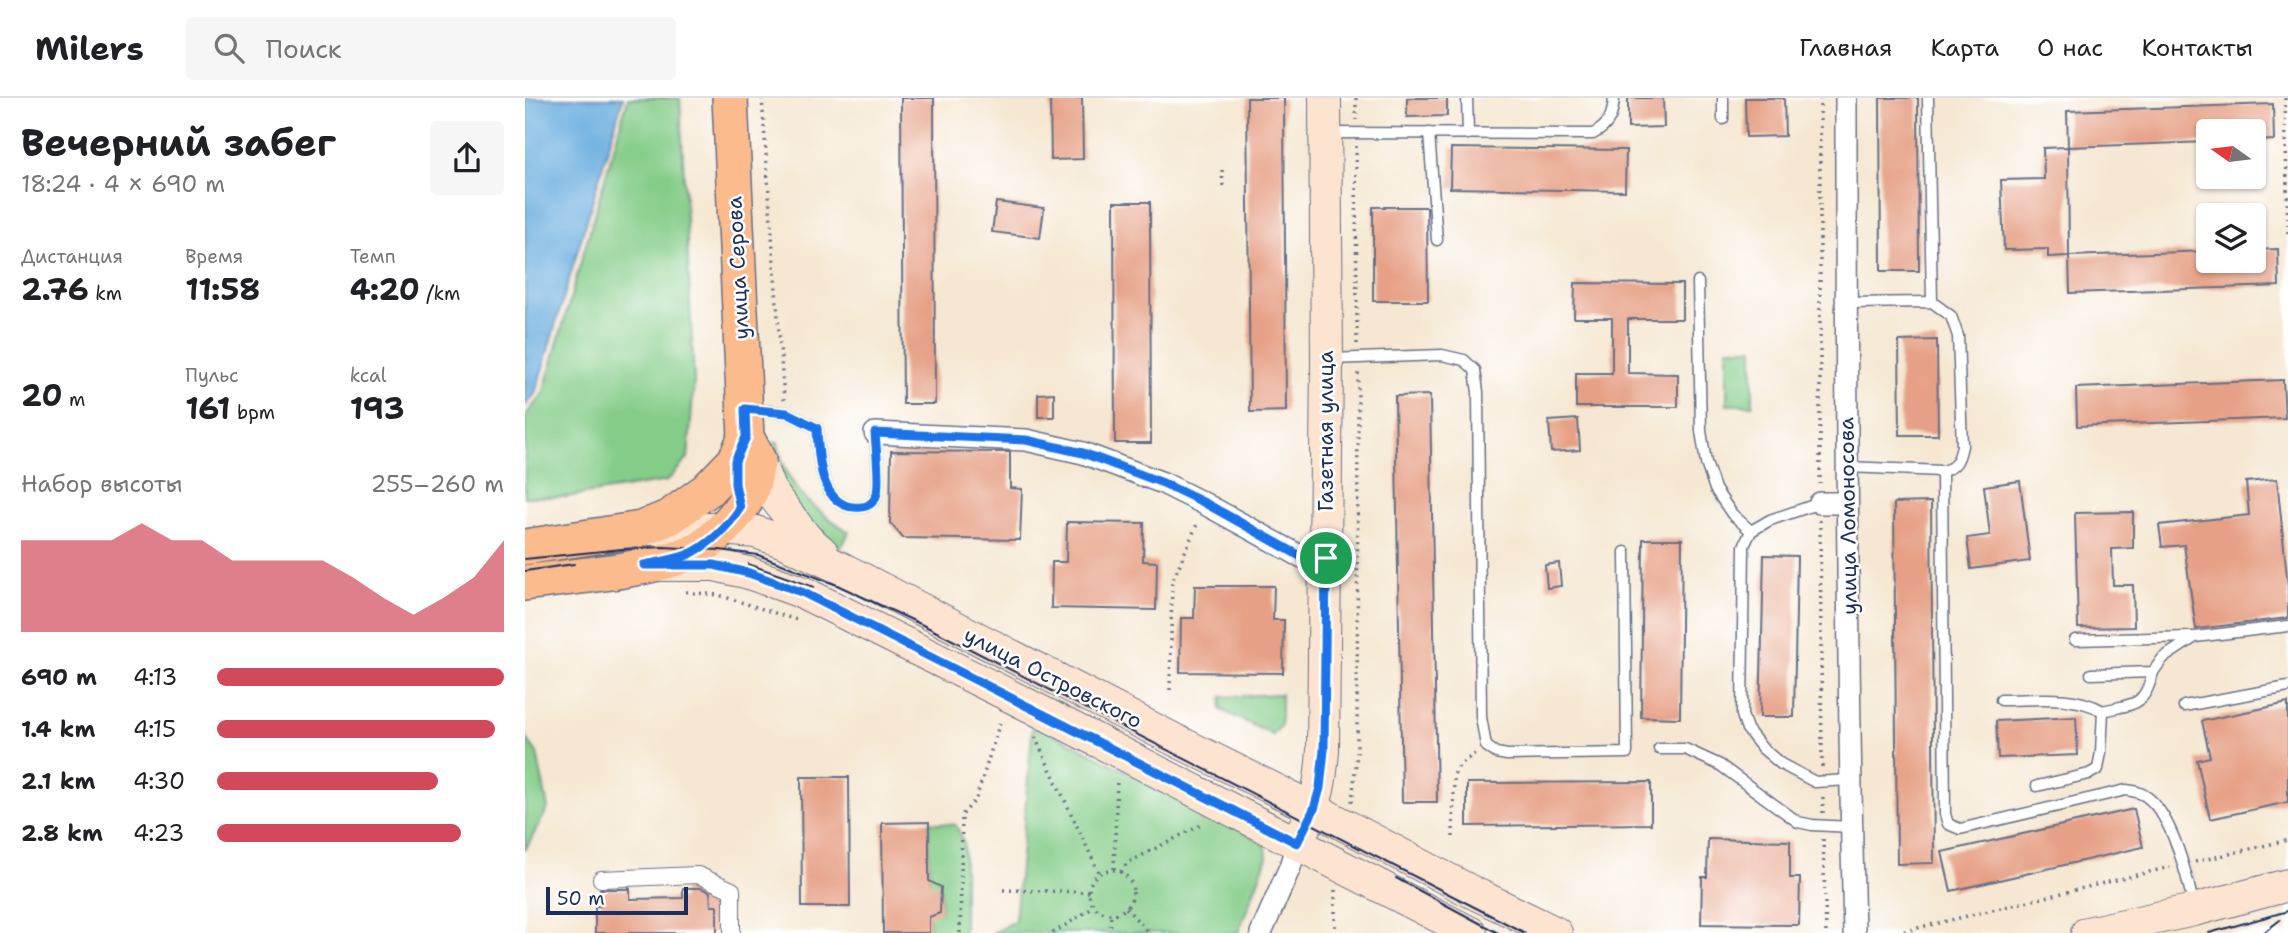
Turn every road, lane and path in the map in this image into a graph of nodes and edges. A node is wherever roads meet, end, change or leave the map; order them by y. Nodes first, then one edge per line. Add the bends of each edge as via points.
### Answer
1 (730, 98) edge
2 (762, 98) edge
3 (1325, 98) edge
4 (1356, 98) edge
5 (1467, 98) edge
6 (1614, 98) edge
7 (1723, 98) edge
8 (1846, 98) edge
9 (1928, 98) edge
10 (2285, 98) edge
11 (1723, 119) dead end
12 (1340, 133) junction
13 (1429, 133) junction
14 (1468, 134) junction
15 (1222, 170) dead end
16 (1223, 187) dead end
17 (2288, 234) edge
18 (1437, 240) dead end
19 (1698, 282) dead end
20 (1932, 302) junction
21 (1846, 303) junction
22 (1342, 359) junction
23 (787, 413) junction
24 (875, 433) joint
25 (746, 442) junction
26 (1847, 467) junction
27 (1942, 471) junction
28 (1205, 503) junction
29 (1820, 503) joint
30 (1846, 503) junction
31 (738, 523) junction
32 (641, 529) junction
33 (1751, 531) junction
34 (525, 547) edge
35 (1625, 552) dead end
36 (1326, 558) junction
37 (644, 565) junction
38 (839, 567) junction
39 (525, 583) edge
40 (680, 591) dead end
41 (804, 593) junction
42 (808, 624) dead end
43 (2288, 626) edge
44 (2195, 637) junction
45 (2075, 640) dead end
46 (2153, 672) junction
47 (2091, 674) dead end
48 (2288, 687) edge
49 (1170, 690) dead end
50 (2001, 700) dead end
51 (2184, 706) dead end
52 (2102, 711) junction
53 (1003, 714) dead end
54 (1035, 737) dead end
55 (1486, 746) junction
56 (1659, 749) dead end
57 (1117, 778) dead end
58 (1849, 780) junction
59 (2037, 786) dead end
60 (1354, 793) dead end
61 (1314, 809) junction
62 (1205, 823) dead end
63 (1851, 827) junction
64 (1453, 837) dead end
65 (2288, 840) edge
66 (1297, 843) junction
67 (2184, 864) junction
68 (1114, 869) junction
69 (1121, 872) junction
70 (1099, 873) junction
71 (601, 879) dead end
72 (2288, 885) edge
73 (1003, 890) dead end
74 (1335, 890) dead end
75 (1089, 892) junction
76 (1094, 907) junction
77 (1126, 908) junction
78 (2194, 910) junction
79 (1111, 914) junction
80 (1462, 915) edge
81 (732, 933) edge
82 (960, 933) edge
83 (1053, 933) edge
84 (1110, 933) edge
85 (1149, 933) edge
86 (1261, 933) edge
87 (1335, 933) edge
88 (1556, 933) edge
89 (1854, 933) edge
90 (1896, 933) edge
91 (2087, 933) edge

1 - 25 main road, улица Серова
2 - 23 path
3 - 12 main road, Газетная улица
4 - 12 path
5 - 14 lane
6 - 14 lane via 1609,122 1593,134
7 - 11 lane
8 - 21 street, улица Ломоносова
9 - 20 lane
10 - 17 path
12 - 13 lane
12 - 22 main road, Газетная улица
12 - 22 path
13 - 14 lane
13 - 18 lane
15 - 16 path
19 - 33 lane via 1701,431 1706,463 1715,488
20 - 21 lane
20 - 27 lane via 1951,316 1958,336 1962,446 1955,465
21 - 26 street, улица Ломоносова
22 - 36 main road, Газетная улица
22 - 55 lane via 1442,355 1464,360 1475,370 1481,717
22 - 60 path via 1357,753
23 - 24 lane via 817,428 819,469 835,498 850,506 864,507 877,494
23 - 25 lane
24 - 28 street via 1048,444 1163,483
25 - 31 main road, улица Серова via 750,491
25 - 32 main road via 707,490 670,517
25 - 38 main road, улица Серова via 770,491 806,538
26 - 27 lane
26 - 30 street, улица Ломоносова
27 - 67 lane via 1948,824 1960,829 2126,790 2147,797 2158,810
28 - 36 street via 1302,557
28 - 49 path via 1172,582
29 - 30 street
29 - 33 lane
30 - 58 street, улица Ломоносова
31 - 32 main road, улица Островского
31 - 37 main road, улица Серова via 688,555
31 - 38 main road, улица Островского
31 - 41 main road
32 - 34 main road, улица Островского
33 - 58 lane via 1744,546 1742,715 1747,729 1781,764 1815,782
35 - 55 lane via 1627,752 1507,755
36 - 61 main road, Газетная улица via 1324,750
37 - 39 main road, улица Островского
37 - 41 main road, улица Островского via 714,565
38 - 61 main road, улица Островского
40 - 42 path via 719,595
41 - 66 main road, улица Островского
43 - 44 lane
44 - 45 lane
44 - 46 lane via 2163,658
46 - 47 lane
46 - 52 lane via 2148,690 2137,702
48 - 51 lane
50 - 52 lane via 2070,700
52 - 59 lane via 2098,769
53 - 82 path via 976,799 963,815
54 - 70 path
55 - 64 path via 1460,764 1454,775
56 - 63 lane via 1685,749 1720,765 1798,822
57 - 68 path
58 - 63 street, улица Ломоносова
61 - 66 main road, Газетная улица
61 - 80 main road, улица Островского
62 - 69 path via 1127,863
63 - 89 street, улица Ломоносова
65 - 67 path
66 - 80 main road, улица Островского
66 - 86 street
67 - 78 lane
67 - 90 path
68 - 69 path
68 - 70 path
69 - 77 path via 1133,892
70 - 75 path
71 - 81 street via 698,875 732,890
72 - 78 main road
73 - 75 path
74 - 87 path
75 - 76 path
76 - 79 path
76 - 83 path
77 - 79 path
77 - 85 path
78 - 91 main road
79 - 84 path
80 - 88 main road, улица Островского

